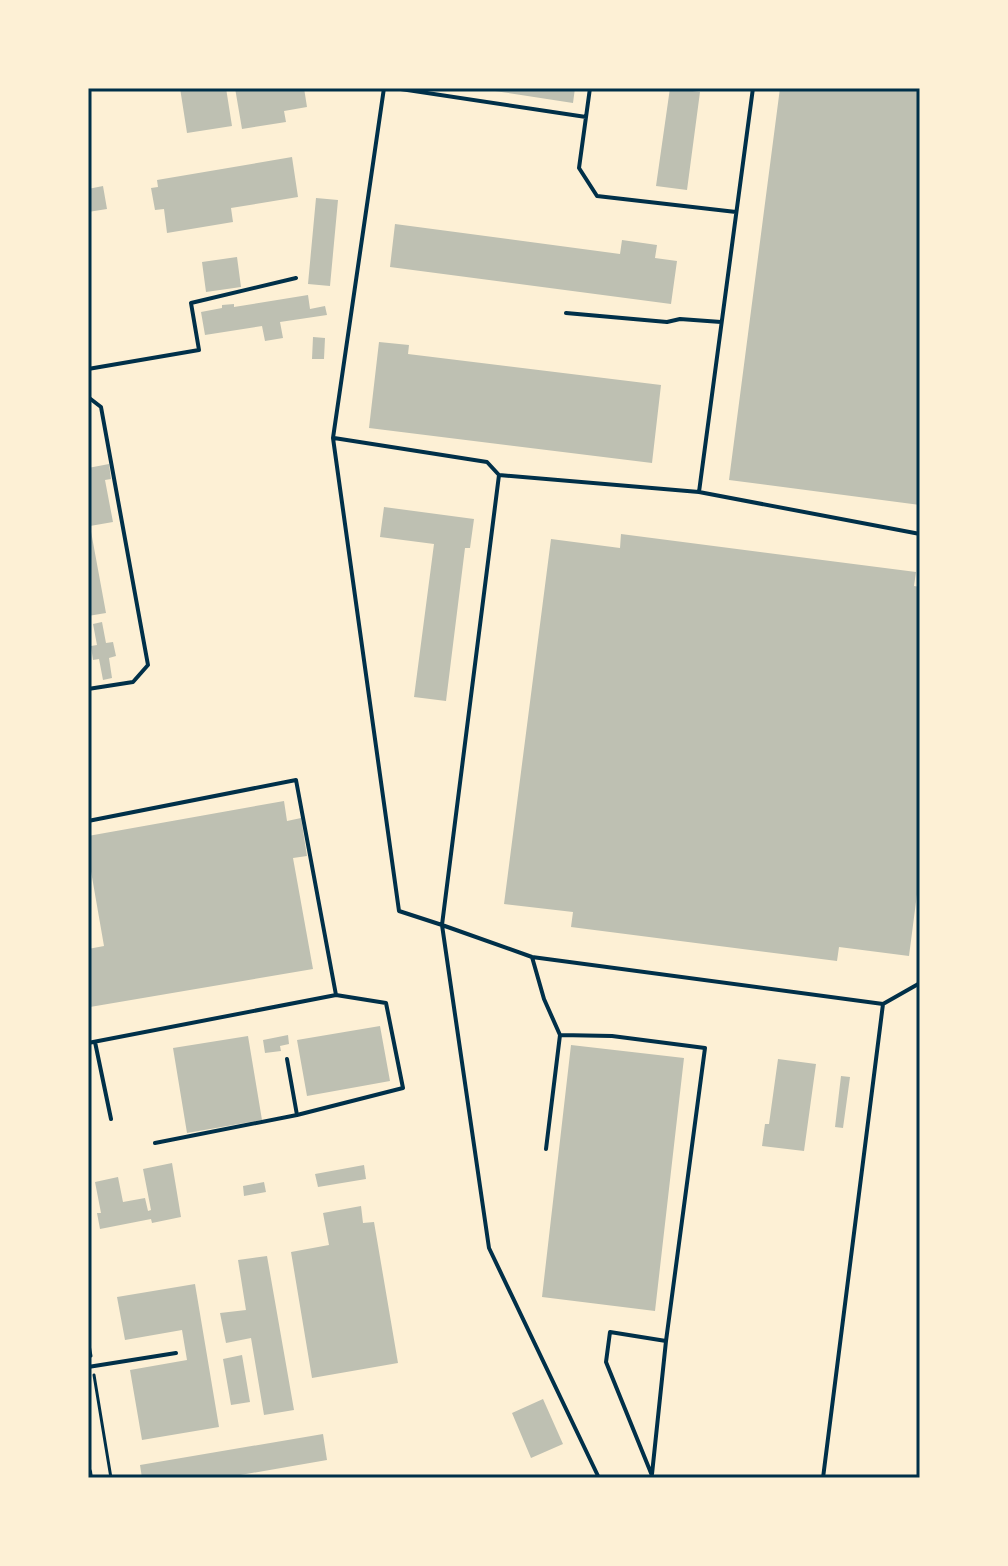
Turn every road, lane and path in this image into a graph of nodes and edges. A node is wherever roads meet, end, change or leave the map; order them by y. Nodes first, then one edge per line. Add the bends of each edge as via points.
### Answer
1 (384, 88) edge
2 (394, 88) edge
3 (590, 88) edge
4 (753, 88) edge
5 (586, 117) junction
6 (736, 212) junction
7 (296, 278) dead end
8 (566, 313) dead end
9 (721, 322) junction
10 (88, 369) edge
11 (88, 397) edge
12 (333, 438) junction
13 (499, 475) junction
14 (699, 492) junction
15 (920, 534) edge
16 (88, 689) edge
17 (88, 821) edge
18 (442, 925) junction
19 (532, 957) junction
20 (920, 983) edge
21 (336, 995) junction
22 (883, 1004) junction
23 (560, 1035) junction
24 (95, 1042) junction
25 (88, 1043) edge
26 (287, 1059) dead end
27 (297, 1115) junction
28 (111, 1119) dead end
29 (155, 1143) dead end
30 (546, 1149) dead end
31 (88, 1339) edge
32 (666, 1341) junction
33 (176, 1353) dead end
34 (90, 1367) edge
35 (652, 1476) edge
36 (111, 1478) edge
37 (599, 1478) edge
38 (823, 1478) edge

1 - 12 lane
2 - 5 lane
3 - 5 lane
4 - 6 lane
5 - 6 lane via 579,168 597,196
6 - 9 lane
7 - 10 lane via 191,303 199,350
8 - 9 lane
9 - 14 lane
11 - 16 lane via 101,407 148,665 133,682
12 - 13 lane via 487,462
12 - 18 lane via 399,911
13 - 14 lane
13 - 18 lane
14 - 15 lane
17 - 21 lane via 296,780
18 - 19 lane
18 - 37 lane via 489,1248
19 - 22 lane
19 - 23 lane
20 - 22 lane
21 - 24 lane
21 - 27 lane via 386,1003 403,1088
22 - 38 lane
23 - 30 lane
23 - 32 lane via 705,1048
24 - 25 lane
24 - 28 lane
26 - 27 lane
27 - 29 lane
31 - 34 path
32 - 35 lane
32 - 35 lane via 610,1332 606,1362
33 - 34 lane
34 - 36 path

